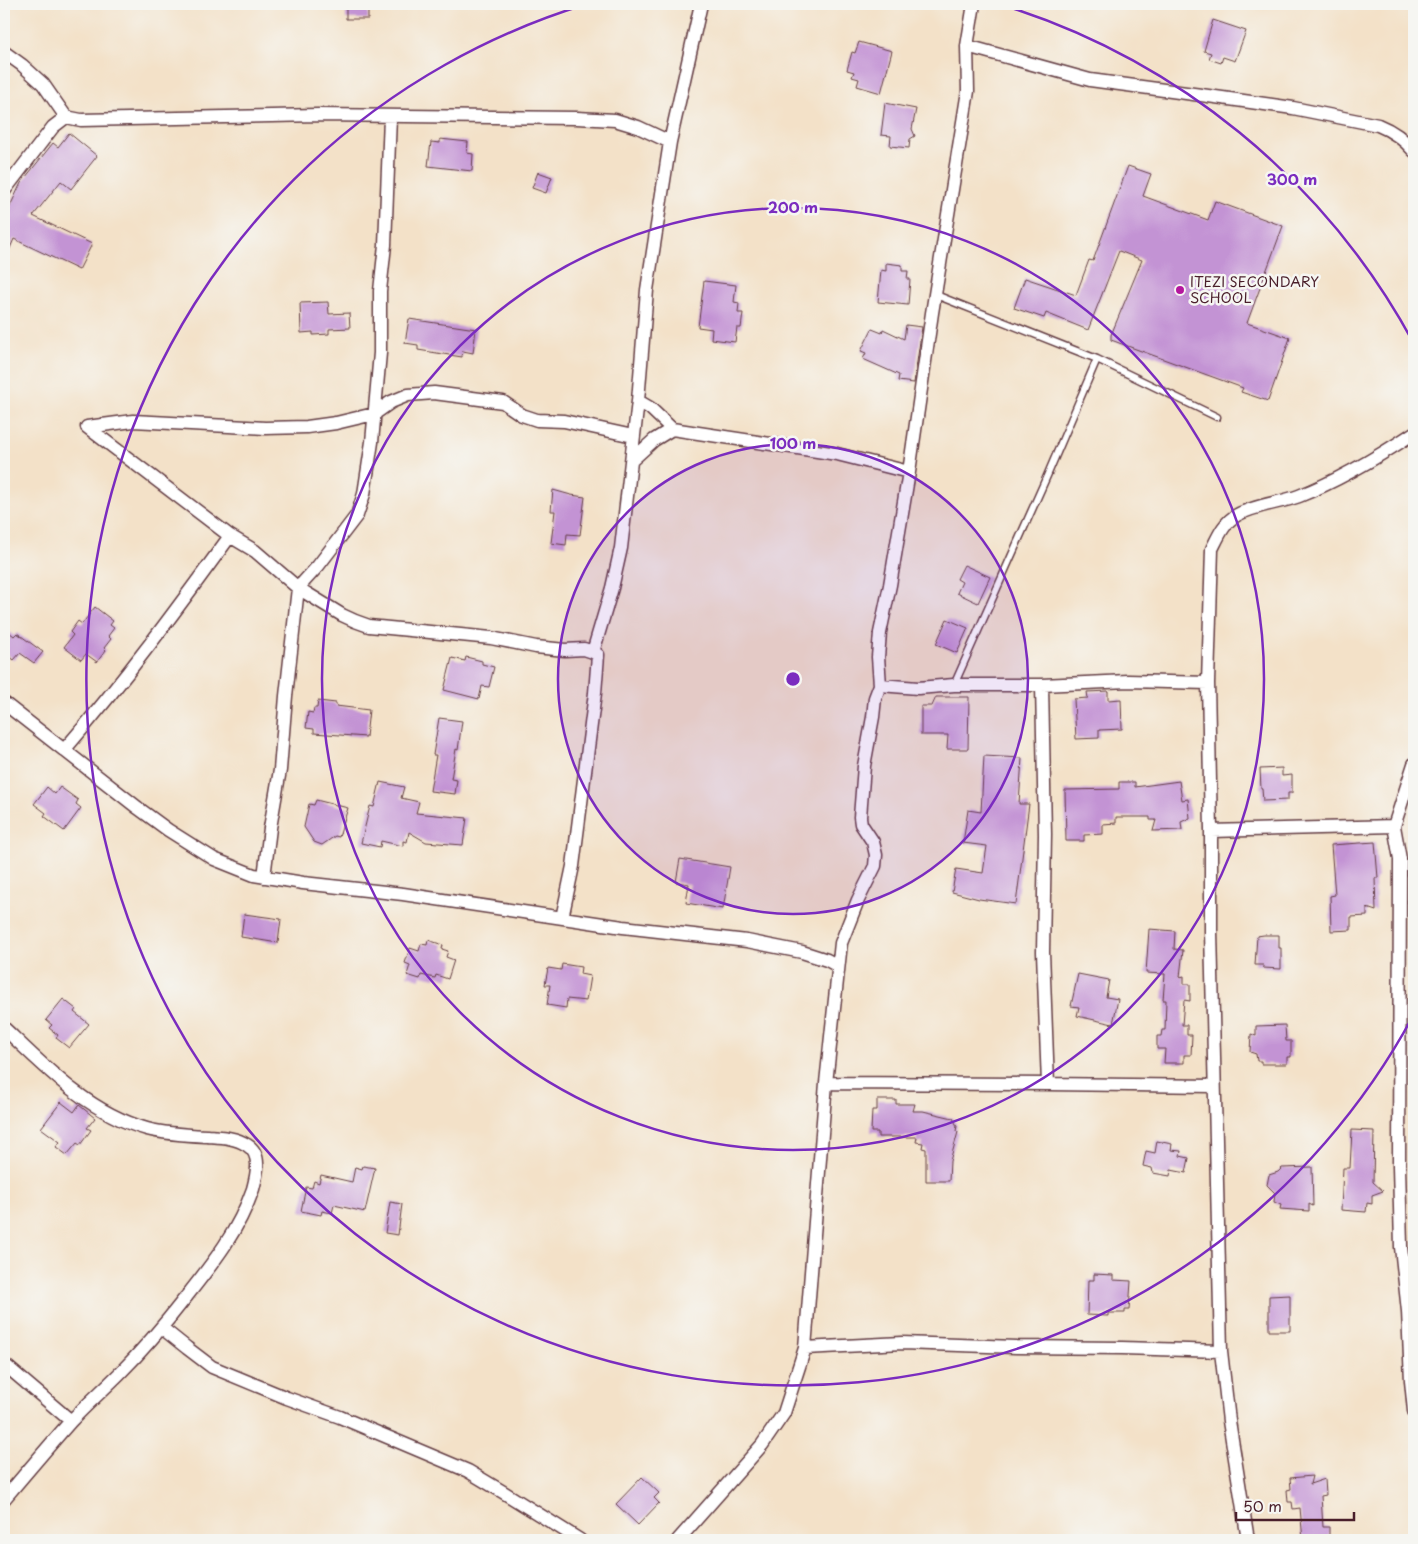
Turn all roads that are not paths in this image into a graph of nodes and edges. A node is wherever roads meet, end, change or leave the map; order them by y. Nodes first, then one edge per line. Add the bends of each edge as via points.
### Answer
1 (701, 4) edge
2 (974, 4) edge
3 (967, 46) junction
4 (4, 52) edge
5 (66, 117) junction
6 (390, 117) junction
7 (670, 142) junction
8 (1414, 151) edge
9 (4, 191) edge
10 (936, 295) junction
11 (1097, 358) junction
12 (638, 401) junction
13 (374, 414) junction
14 (1217, 417) dead end
15 (672, 429) junction
16 (1414, 433) edge
17 (633, 436) junction
18 (631, 461) junction
19 (909, 472) junction
20 (230, 536) junction
21 (298, 588) junction
22 (593, 652) junction
23 (1208, 683) junction
24 (1042, 685) junction
25 (880, 686) junction
26 (954, 686) junction
27 (4, 703) edge
28 (65, 750) junction
29 (1414, 764) edge
30 (1394, 826) junction
31 (1211, 831) junction
32 (264, 877) junction
33 (562, 918) junction
34 (838, 966) junction
35 (4, 1028) edge
36 (826, 1083) junction
37 (1048, 1084) junction
38 (1214, 1086) junction
39 (162, 1328) junction
40 (805, 1348) junction
41 (1221, 1351) junction
42 (4, 1364) edge
43 (1414, 1411) edge
44 (71, 1421) junction
45 (4, 1499) edge
46 (580, 1540) edge
47 (678, 1540) edge
48 (1248, 1540) edge

1 - 7 street
2 - 3 street
3 - 8 street via 1090,80 1292,108 1378,125 1400,136
3 - 10 street via 968,91
4 - 5 street via 43,84
5 - 6 street via 81,120 318,115
5 - 9 street via 53,128
6 - 7 street via 615,120
6 - 13 street via 380,291 380,353
7 - 12 street via 647,290
10 - 11 lane
10 - 19 street
11 - 14 lane
11 - 26 lane
12 - 15 street
12 - 17 street
13 - 17 street via 408,395 434,393 503,402 522,415 537,420 564,421
13 - 20 street via 307,427 132,421 87,427
13 - 21 street via 364,494 357,515
15 - 18 street
15 - 19 street via 837,454
16 - 23 street via 1332,481 1299,496 1237,515 1228,522 1212,549
17 - 18 street
18 - 22 street via 621,548
19 - 25 street via 880,633
20 - 21 street via 255,551
20 - 28 street via 158,635
21 - 22 street via 342,615 369,626
21 - 32 street via 280,770
22 - 33 street via 598,655 595,693 573,866
23 - 24 street via 1128,681
23 - 31 street
24 - 26 street
24 - 37 street via 1043,952
25 - 26 street
25 - 34 street via 875,698 864,766 860,817 873,842 875,866 841,943
27 - 28 street
28 - 32 street via 194,847 230,866
29 - 30 street
30 - 31 street
30 - 43 street via 1400,859 1401,1247
31 - 38 street
32 - 33 street
33 - 34 street via 747,941 802,952
34 - 36 street
35 - 39 street via 58,1079 121,1120 171,1134 236,1139 252,1148 258,1162 256,1180 234,1232
36 - 37 street
36 - 40 street
37 - 38 street
38 - 41 street
39 - 44 street
39 - 46 street via 212,1367 468,1472
40 - 41 street via 902,1343
40 - 47 street via 784,1413 762,1445
41 - 48 street
42 - 44 street
44 - 45 street

